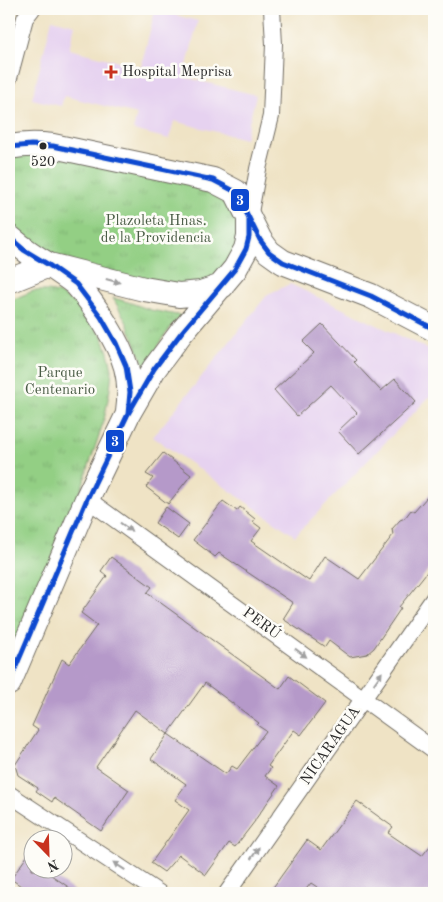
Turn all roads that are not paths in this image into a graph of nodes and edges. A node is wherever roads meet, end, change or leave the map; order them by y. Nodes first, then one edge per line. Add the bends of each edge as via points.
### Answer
1 (32, 9) edge
2 (272, 9) edge
3 (9, 78) edge
4 (9, 147) edge
5 (249, 218) junction
6 (9, 237) edge
7 (49, 264) junction
8 (9, 281) edge
9 (222, 286) junction
10 (434, 330) edge
11 (128, 414) junction
12 (87, 499) junction
13 (434, 598) edge
14 (9, 683) edge
15 (364, 698) junction
16 (434, 750) edge
17 (9, 794) edge
18 (159, 893) edge
19 (227, 893) edge

1 - 3 street via 25,18
2 - 5 street via 271,116
4 - 5 street via 22,144 53,146 213,180 236,192
5 - 9 street via 246,249
5 - 10 street via 269,252 282,262 371,296
6 - 7 street
7 - 8 street
7 -> 9 street via 178,295 201,293
7 - 11 street via 76,284 116,343 126,366 130,392
9 - 11 street via 154,369
11 - 12 street
12 - 14 street
12 -> 15 street, PERÚ
15 -> 13 street, NICARAGUA
15 - 16 street, PERÚ
19 -> 15 street, NICARAGUA
18 -> 17 street

